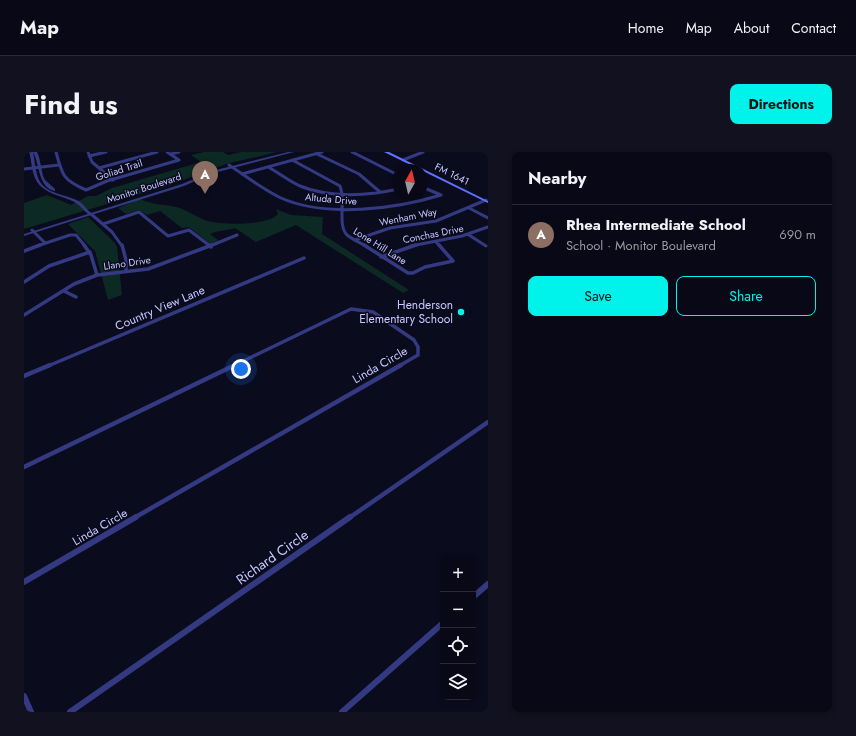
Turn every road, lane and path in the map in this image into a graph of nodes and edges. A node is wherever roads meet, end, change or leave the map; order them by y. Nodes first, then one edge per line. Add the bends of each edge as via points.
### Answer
1 (31, 152) edge
2 (35, 152) edge
3 (56, 152) edge
4 (106, 152) edge
5 (157, 152) edge
6 (168, 152) edge
7 (179, 152) edge
8 (285, 152) edge
9 (292, 152) edge
10 (322, 152) edge
11 (352, 152) edge
12 (386, 152) edge
13 (423, 152) edge
14 (318, 153) edge
15 (89, 154) edge
16 (171, 154) junction
17 (402, 160) junction
18 (294, 161) junction
19 (59, 165) junction
20 (230, 166) junction
21 (268, 167) junction
22 (34, 168) junction
23 (40, 168) junction
24 (99, 168) junction
25 (24, 169) edge
26 (392, 172) edge
27 (242, 174) junction
28 (113, 180) junction
29 (392, 190) edge
30 (428, 190) edge
31 (380, 192) junction
32 (343, 193) junction
33 (428, 199) edge
34 (426, 200) edge
35 (487, 201) edge
36 (468, 208) junction
37 (343, 209) junction
38 (90, 212) junction
39 (488, 218) edge
40 (103, 224) junction
41 (488, 227) edge
42 (33, 231) junction
43 (24, 234) edge
44 (237, 235) dead end
45 (469, 235) junction
46 (355, 240) junction
47 (436, 242) junction
48 (45, 243) junction
49 (486, 246) dead end
50 (211, 247) junction
51 (24, 251) edge
52 (90, 252) junction
53 (382, 257) junction
54 (304, 258) dead end
55 (126, 271) junction
56 (97, 275) junction
57 (24, 282) edge
58 (64, 291) junction
59 (76, 297) dead end
60 (24, 316) edge
61 (24, 376) edge
62 (488, 422) edge
63 (24, 467) edge
64 (24, 582) edge
65 (488, 584) edge
66 (476, 594) edge
67 (440, 626) edge
68 (24, 696) edge
69 (31, 712) edge
70 (70, 712) edge
71 (342, 712) edge

1 - 22 street
2 - 23 street
3 - 19 street
4 - 15 street
5 - 24 street
6 - 16 street
7 - 16 street
8 - 20 street, Monitor Boulevard
9 - 20 street, Monitor Boulevard
10 - 14 street
11 - 26 street
12 - 17 main road, FM 1641 / FM 1641
13 - 17 street
14 - 18 street
14 - 31 street via 364,177
15 - 24 street via 92,162
16 - 28 street, Goliad Trail via 179,160
17 - 35 main road, FM 1641 / FM 1641
18 - 21 street
18 - 32 street via 334,182 340,186
19 - 23 street
19 - 28 street, Goliad Trail via 66,180 88,190
20 - 27 street, Altuda Drive
20 - 38 street, Monitor Boulevard via 183,185
21 - 27 street
21 - 32 street via 305,188
22 - 23 street
22 - 25 street
22 - 38 street via 38,182 50,192 77,202
23 - 38 street via 41,177 49,187 78,201
24 - 28 street
27 - 37 street, Altuda Drive via 288,201 308,206
29 - 31 street
30 - 33 street, Altuda Drive via 441,195
31 - 32 street
32 - 37 street, Lone Hill Lane
34 - 37 street, Altuda Drive via 407,206
35 - 36 street, Wenham Way
36 - 39 street
36 - 46 street, Wenham Way via 436,221 390,228
37 - 46 street, Lone Hill Lane via 343,230
38 - 40 street
38 - 42 street, Monitor Boulevard
40 - 50 street via 139,212 168,236 189,230
40 - 55 street via 124,246
41 - 45 street, Conchas Drive
42 - 43 street, Monitor Boulevard
42 - 48 street
44 - 50 street, Llano Drive
45 - 47 street, Conchas Drive
45 - 49 street
46 - 53 street, Lone Hill Lane
47 - 53 street, Conchas Drive via 402,248
47 - 53 street, Lone Hill Lane via 453,261 425,267 410,274
48 - 51 street
48 - 52 street via 74,234
50 - 55 street, Llano Drive via 155,268
52 - 56 street
52 - 57 street via 49,266
54 - 61 street, Country View Lane
55 - 56 street, Llano Drive
56 - 58 street, Llano Drive
58 - 59 street
58 - 60 street, Llano Drive
62 - 70 street, Richard Circle
63 - 64 street, Linda Circle via 351,309 373,312 414,340 418,347 418,355
65 - 66 street
67 - 71 street
68 - 69 street

